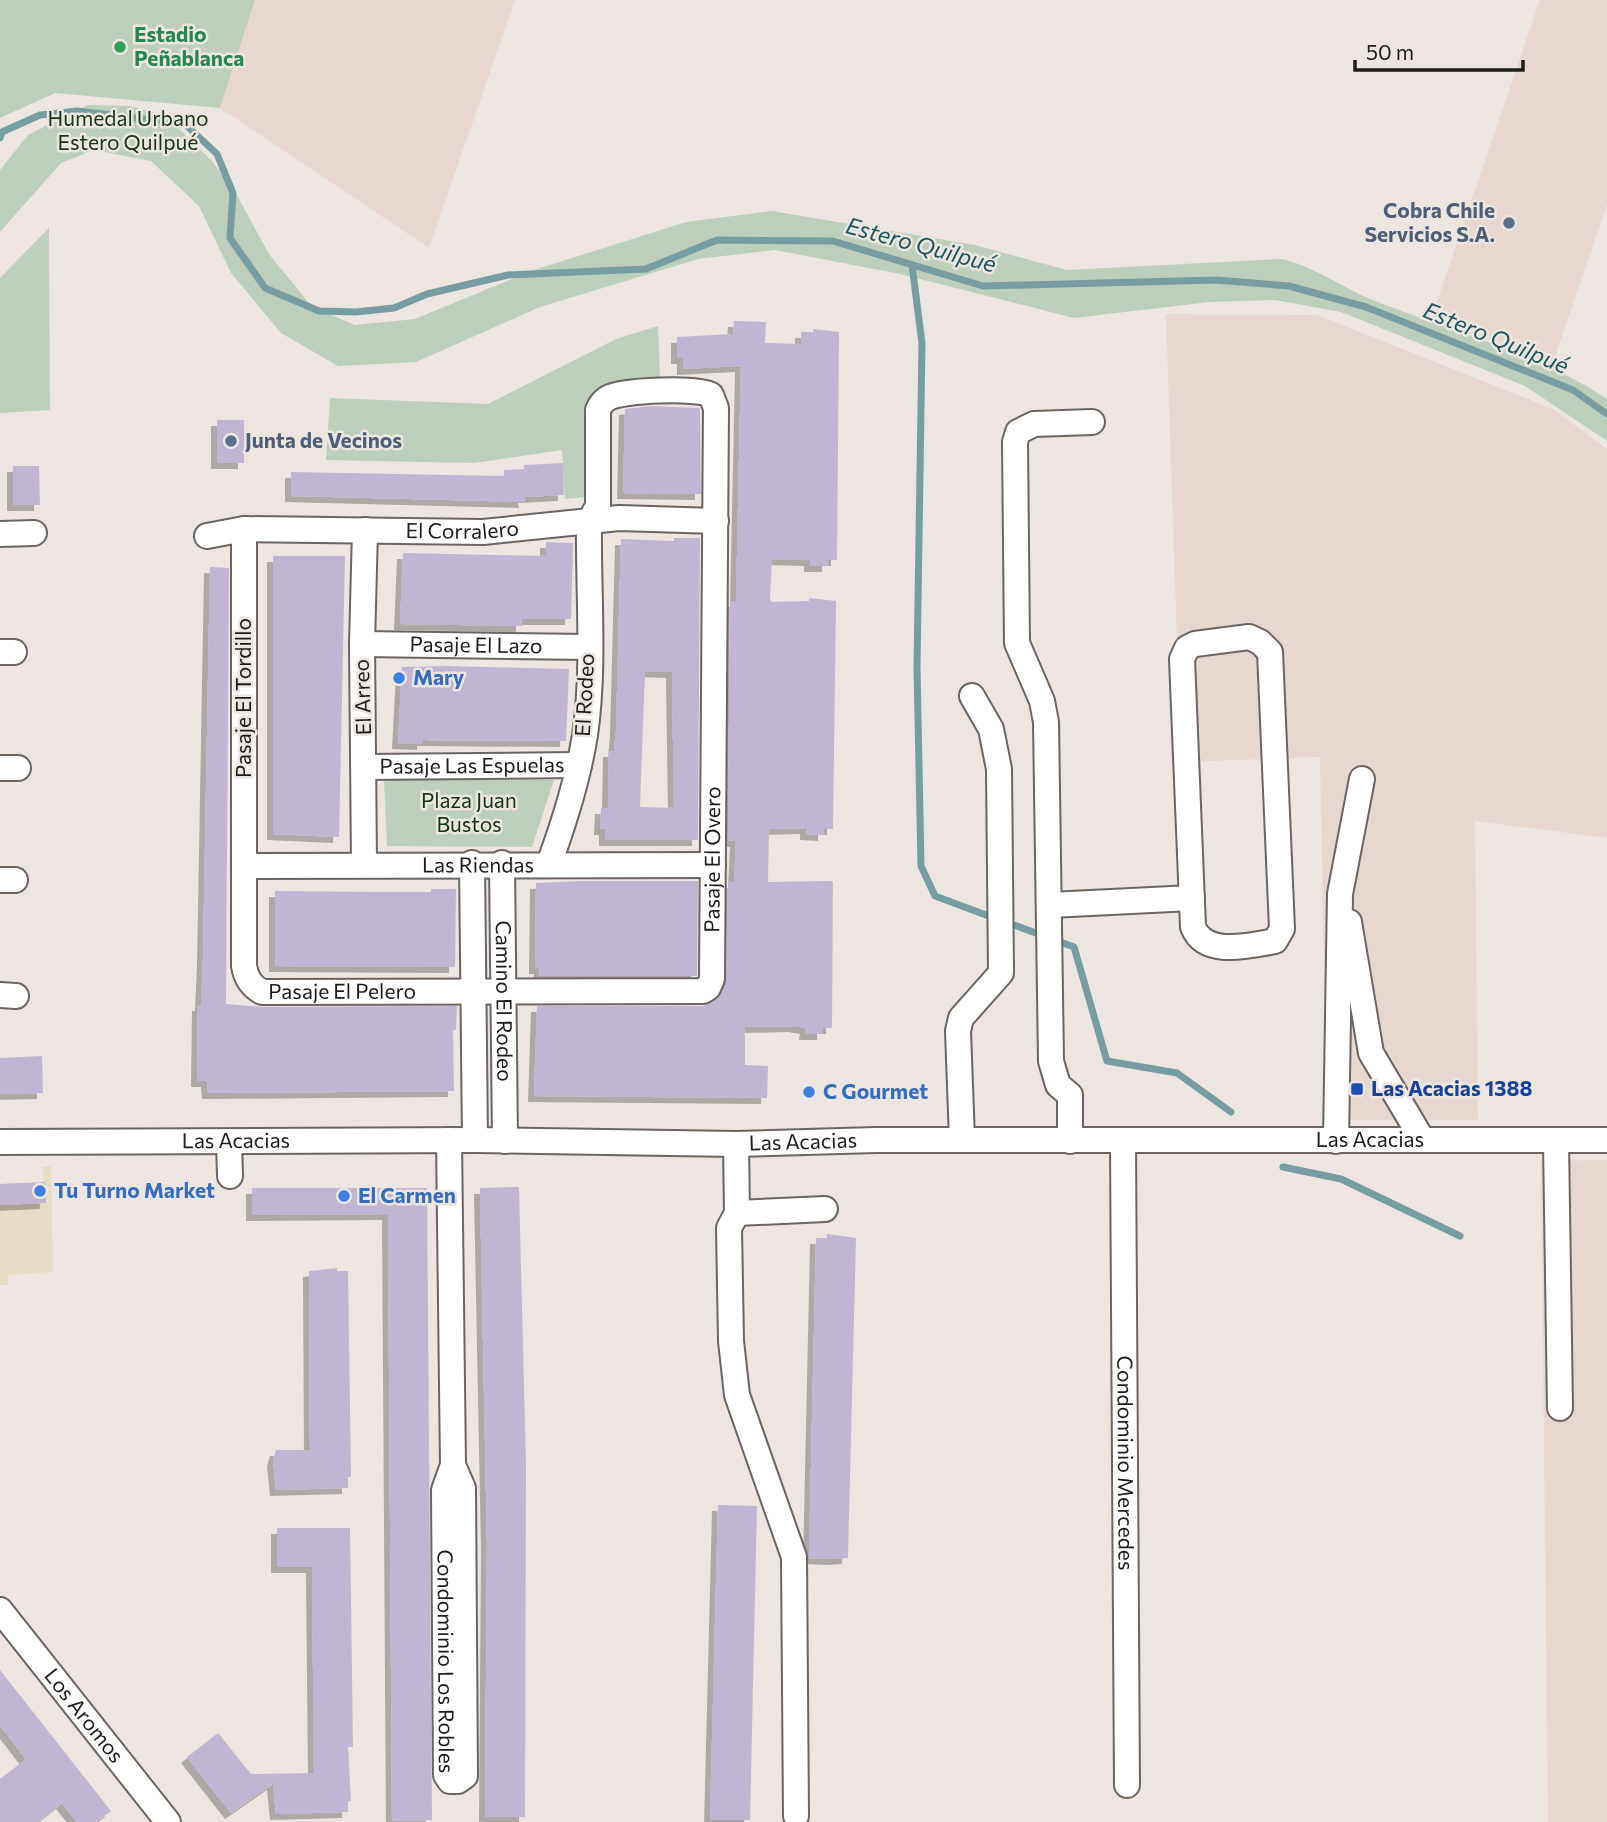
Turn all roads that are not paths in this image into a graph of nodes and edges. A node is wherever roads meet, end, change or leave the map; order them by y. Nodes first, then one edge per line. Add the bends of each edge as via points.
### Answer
1 (1092, 422) dead end
2 (716, 521) junction
3 (589, 522) junction
4 (244, 530) junction
5 (365, 530) junction
6 (34, 533) dead end
7 (0, 534) edge
8 (207, 536) dead end
9 (362, 644) junction
10 (588, 647) junction
11 (972, 696) dead end
12 (579, 765) junction
13 (365, 767) junction
14 (1362, 779) dead end
15 (472, 863) junction
16 (502, 863) junction
17 (364, 864) junction
18 (549, 864) junction
19 (713, 865) junction
20 (244, 866) junction
21 (1340, 894) junction
22 (1192, 898) junction
23 (1049, 905) junction
24 (472, 991) junction
25 (502, 991) junction
26 (1422, 1139) junction
27 (449, 1140) junction
28 (475, 1140) junction
29 (962, 1140) junction
30 (1336, 1140) junction
31 (1607, 1140) edge
32 (506, 1141) junction
33 (1070, 1141) junction
34 (1556, 1141) junction
35 (0, 1142) edge
36 (229, 1142) junction
37 (1123, 1143) junction
38 (736, 1144) junction
39 (230, 1176) dead end
40 (825, 1209) dead end
41 (737, 1213) junction
42 (1560, 1408) dead end
43 (453, 1465) junction
44 (0, 1610) edge
45 (9, 1638) edge
46 (1127, 1784) dead end
47 (796, 1816) dead end
48 (168, 1822) edge

1 - 23 street via 1034,424 1018,432 1015,442 1017,643 1046,722
2 - 3 street, El Corralero via 618,518
2 - 3 street, Pasaje El Overo via 716,408 710,395 698,390 627,393 601,405 598,506
2 - 19 street, Pasaje El Overo
3 - 5 street, El Corralero via 483,531
3 - 10 street, El Rodeo
4 - 5 street, El Corralero
4 - 8 street, El Corralero
4 - 20 street, Pasaje El Tordillo
5 - 9 street, El Arreo
6 - 7 street
9 - 10 street, Pasaje El Lazo
9 - 13 street, El Arreo
10 - 12 street, El Rodeo via 590,680
11 - 29 street via 991,729 999,769 1000,973 961,1018 958,1031
12 - 13 street, Pasaje Las Espuelas
12 - 18 street, El Rodeo
13 - 17 street, El Arreo
14 - 21 street
15 - 16 street, Las Riendas
15 - 17 street, Las Riendas
15 - 24 street, Camino El Rodeo
16 - 18 street, Las Riendas
16 - 25 street, Camino El Rodeo
17 - 20 street, Las Riendas
18 - 19 street, Las Riendas
19 - 25 street, Pasaje El Overo via 712,979 708,988 694,993
20 - 24 street, Pasaje El Pelero via 245,975 262,992
21 - 26 street via 1354,935 1370,1053
21 - 30 street
22 - 22 street via 1182,659 1195,644 1249,637 1270,652 1282,929 1275,941 1211,946 1198,939
22 - 23 street
23 - 33 street via 1051,1061 1058,1084 1070,1095
24 - 25 street, Pasaje El Pelero
24 - 28 street, Camino El Rodeo
25 - 32 street, Camino El Rodeo
26 - 30 street, Las Acacias
26 - 34 street, Las Acacias
27 - 28 street, Las Acacias
27 - 36 street, Las Acacias
27 - 43 street, Condominio Los Robles
28 - 32 street, Las Acacias
29 - 33 street, Las Acacias
29 - 38 street, Las Acacias
30 - 37 street, Las Acacias
31 - 34 street, Las Acacias
32 - 38 street, Las Acacias
33 - 37 street, Las Acacias
34 - 42 street
35 - 36 street, Las Acacias
36 - 39 street
37 - 46 street, Condominio Mercedes
38 - 41 street
40 - 41 street
41 - 47 street via 729,1228 730,1341 737,1395 794,1557
43 - 43 street, Condominio Los Robles via 444,1490 446,1774 450,1781 458,1782 465,1776 463,1488
44 - 45 street, Los Aromos
45 - 48 street, Los Aromos

